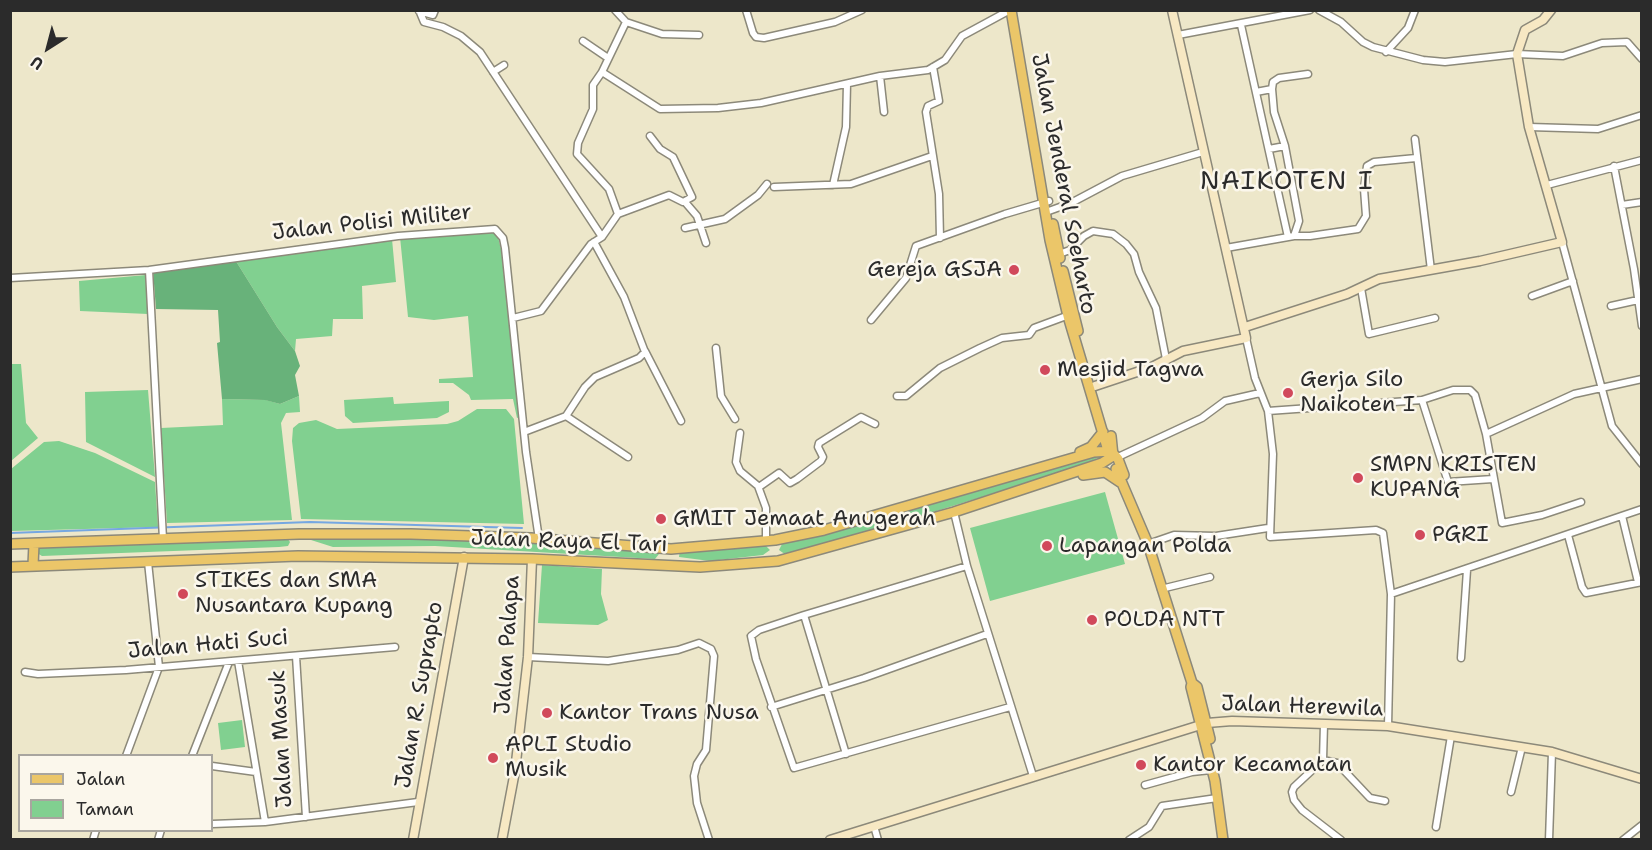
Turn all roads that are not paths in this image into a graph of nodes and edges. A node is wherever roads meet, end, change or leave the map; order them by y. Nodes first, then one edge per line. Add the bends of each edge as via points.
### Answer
1 (615, 10) edge
2 (746, 10) edge
3 (1011, 10) edge
4 (1017, 10) edge
5 (1172, 10) edge
6 (1310, 10) edge
7 (1319, 10) edge
8 (1415, 10) edge
9 (1551, 10) edge
10 (419, 11) edge
11 (858, 11) edge
12 (435, 12) edge
13 (626, 22) junction
14 (1241, 25) junction
15 (1178, 34) junction
16 (699, 35) dead end
17 (583, 41) dead end
18 (1386, 52) junction
19 (1517, 54) junction
20 (608, 58) junction
21 (1641, 59) edge
22 (504, 66) dead end
23 (933, 68) junction
24 (493, 72) junction
25 (602, 72) junction
26 (1308, 74) dead end
27 (880, 76) junction
28 (847, 84) junction
29 (1272, 89) junction
30 (1256, 92) junction
31 (1030, 110) junction
32 (884, 112) dead end
33 (1641, 116) edge
34 (1529, 127) junction
35 (650, 136) dead end
36 (1415, 139) dead end
37 (1285, 146) junction
38 (1269, 149) junction
39 (1203, 152) junction
40 (932, 156) junction
41 (1416, 158) junction
42 (1641, 160) edge
43 (1614, 166) junction
44 (833, 185) junction
45 (1547, 185) junction
46 (1293, 190) junction
47 (1278, 193) junction
48 (685, 202) junction
49 (1641, 202) edge
50 (1622, 205) junction
51 (1047, 207) junction
52 (618, 214) junction
53 (702, 224) junction
54 (685, 228) dead end
55 (1291, 236) junction
56 (602, 237) junction
57 (940, 238) junction
58 (594, 242) junction
59 (1562, 242) junction
60 (706, 243) dead end
61 (1226, 248) junction
62 (1059, 254) junction
63 (1641, 267) edge
64 (1634, 269) junction
65 (148, 270) junction
66 (1431, 270) junction
67 (10, 278) edge
68 (1573, 281) junction
69 (1361, 288) junction
70 (1532, 296) dead end
71 (1638, 300) junction
72 (1611, 306) dead end
73 (1071, 314) junction
74 (513, 318) junction
75 (1435, 318) dead end
76 (871, 320) dead end
77 (1641, 326) edge
78 (1245, 327) junction
79 (1246, 338) junction
80 (716, 348) dead end
81 (644, 350) junction
82 (1166, 359) junction
83 (1641, 379) edge
84 (1095, 386) junction
85 (1601, 387) junction
86 (1260, 393) junction
87 (897, 396) dead end
88 (1422, 400) junction
89 (1268, 411) junction
90 (567, 416) junction
91 (735, 419) dead end
92 (681, 421) dead end
93 (875, 424) dead end
94 (524, 432) junction
95 (740, 433) dead end
96 (1107, 434) junction
97 (1486, 434) junction
98 (1113, 455) junction
99 (628, 457) dead end
100 (1055, 461) junction
101 (1641, 464) edge
102 (1058, 479) junction
103 (1493, 479) junction
104 (1125, 481) junction
105 (759, 487) junction
106 (1581, 502) dead end
107 (1641, 508) edge
108 (954, 512) junction
109 (1622, 516) junction
110 (1268, 528) junction
111 (299, 534) junction
112 (1568, 535) junction
113 (163, 536) junction
114 (538, 539) junction
115 (770, 541) junction
116 (34, 543) junction
117 (10, 544) edge
118 (1148, 544) junction
119 (671, 549) junction
120 (298, 556) junction
121 (464, 557) junction
122 (532, 559) junction
123 (778, 561) junction
124 (148, 562) junction
125 (33, 565) junction
126 (671, 566) junction
127 (967, 566) junction
128 (10, 567) edge
129 (1467, 570) junction
130 (1210, 577) dead end
131 (1640, 582) edge
132 (1161, 589) junction
133 (1391, 594) junction
134 (804, 615) junction
135 (987, 634) junction
136 (395, 647) dead end
137 (296, 656) junction
138 (528, 657) junction
139 (1461, 658) dead end
140 (238, 661) junction
141 (229, 662) junction
142 (159, 667) junction
143 (25, 672) dead end
144 (827, 690) junction
145 (771, 707) junction
146 (1010, 707) junction
147 (1204, 723) junction
148 (1324, 724) junction
149 (1389, 726) junction
150 (1451, 736) junction
151 (1522, 747) junction
152 (1552, 752) junction
153 (127, 754) edge
154 (193, 754) edge
155 (846, 754) junction
156 (1323, 760) junction
157 (213, 766) edge
158 (1211, 770) junction
159 (256, 772) junction
160 (1033, 777) junction
161 (1641, 779) edge
162 (1215, 781) junction
163 (1145, 785) dead end
164 (1511, 792) dead end
165 (1217, 798) junction
166 (1385, 801) dead end
167 (418, 802) junction
168 (306, 817) junction
169 (265, 822) junction
170 (213, 824) edge
171 (1641, 825) edge
172 (874, 826) junction
173 (1436, 827) dead end
174 (1134, 839) edge
175 (413, 840) edge
176 (502, 840) edge
177 (709, 840) edge
178 (830, 840) edge
179 (878, 840) edge
180 (1222, 840) edge
181 (1341, 840) edge
182 (1549, 840) edge
183 (1623, 840) edge

1 - 13 street
2 - 11 street via 753,33 764,38 835,22
3 - 23 street via 962,36 950,55
3 - 31 main road, Jalan Jenderal Soeharto
4 - 31 main road, Jalan Jenderal Soeharto
5 - 15 street
6 - 14 street
7 - 18 street via 1341,22 1363,42
8 - 18 street via 1408,28
9 - 19 street via 1543,20 1525,30
10 - 12 street
10 - 24 street via 424,22 443,27 472,44
13 - 16 street via 662,34
13 - 20 street
14 - 15 street
14 - 30 street
15 - 39 street
17 - 20 street
18 - 19 street via 1445,62
19 - 21 street via 1563,56 1602,43 1627,42
19 - 34 street
20 - 25 street
22 - 24 street
23 - 27 street
23 - 40 street via 939,101 928,106 926,112
24 - 56 street
25 - 28 street via 657,108 674,110 761,103
25 - 52 street via 593,85 593,109 577,154 609,189
26 - 29 street via 1279,78
27 - 28 street
27 - 32 street
28 - 44 street via 846,127
29 - 30 street
29 - 37 street via 1274,112
30 - 38 street
31 - 51 main road, Jalan Jenderal Soeharto
33 - 34 street via 1598,129
34 - 45 street
35 - 48 street via 673,157 692,195
36 - 41 street
37 - 38 street
37 - 46 street
38 - 47 street
39 - 51 street via 1122,176
39 - 61 street
40 - 44 street via 851,184
40 - 57 street
41 - 55 street via 1367,166 1366,216 1361,227 1325,235
41 - 66 street
42 - 43 street
43 - 45 street
43 - 50 street
44 - 53 street via 770,186 725,219
45 - 59 street
46 - 47 street
46 - 55 street via 1299,221
47 - 55 street
48 - 52 street via 669,195
48 - 53 street
49 - 50 street
50 - 64 street
51 - 57 street
51 - 62 main road, Jalan Jenderal Soeharto
51 - 73 main road, Jalan Jenderal Soeharto
52 - 56 street
53 - 54 street
53 - 60 street
55 - 61 street
56 - 58 street
57 - 76 street via 916,246 906,278
58 - 74 street via 541,311
58 - 81 street via 624,297
59 - 66 street
59 - 68 street
61 - 78 street via 1237,307
62 - 73 main road, Jalan Jenderal Soeharto
62 - 82 street via 1093,231 1113,234 1126,244 1156,308
63 - 64 street
64 - 71 street
65 - 67 street, Jalan Polisi Militer
65 - 74 street, Jalan Polisi Militer via 398,236 489,228 503,238
65 - 113 street
66 - 69 street via 1379,279
68 - 70 street
68 - 85 street
69 - 75 street via 1370,334
69 - 78 street
71 - 72 street
71 - 77 street
73 - 84 main road, Jalan Jenderal Soeharto
73 - 87 street via 1034,328 1029,335 1002,338 980,348 940,368 906,396
73 - 96 main road, Jalan Jenderal Soeharto
74 - 94 street, Jalan Polisi Militer
78 - 79 street
79 - 82 street via 1198,347
79 - 86 street
80 - 91 street via 721,396
81 - 90 street via 639,358 595,377
81 - 92 street
82 - 84 street via 1141,372
83 - 85 street
84 - 96 main road, Jalan Jenderal Soeharto
85 - 97 street via 1552,402
85 - 101 street via 1613,429
86 - 89 street
86 - 98 street via 1225,401 1202,417
88 - 89 street
88 - 97 street via 1453,390 1470,390
88 - 103 street via 1448,482
89 - 110 street via 1273,482
90 - 94 street
90 - 99 street
93 - 105 street via 861,417 819,443 821,461 797,479 790,483 779,473
94 - 114 street, Jalan Polisi Militer
95 - 105 street via 736,462 740,471
96 - 98 main road, Jalan Jenderal Soeharto
96 - 100 main road via 1091,447
97 - 103 street
98 - 100 main road, Jalan Raya El Tari
98 - 102 main road, Jalan Raya El Tari
98 - 104 main road, Jalan Jenderal Soeharto
100 - 115 main road, Jalan Raya El Tari via 878,514
102 - 104 main road via 1101,472
102 - 108 main road, Jalan Raya El Tari
103 - 106 street via 1502,523
104 - 118 main road, Jalan Jenderal Soeharto
105 - 115 street
107 - 109 street
108 - 123 main road, Jalan Raya El Tari
108 - 127 street
109 - 112 street
109 - 131 street
110 - 118 street via 1216,536 1174,535
110 - 133 street via 1272,538 1381,531
111 - 113 main road, Jalan Raya El Tari
111 - 114 main road, Jalan Raya El Tari
111 - 120 main road
112 - 129 street
112 - 131 street via 1586,593
113 - 116 main road, Jalan Raya El Tari
114 - 119 main road, Jalan Raya El Tari
115 - 119 main road, Jalan Raya El Tari
115 - 123 main road
116 - 117 main road, Jalan Raya El Tari
116 - 125 main road
118 - 132 main road, Jalan Jenderal Soeharto
119 - 126 main road
120 - 121 main road, Jalan Raya El Tari
120 - 124 main road, Jalan Raya El Tari
121 - 122 main road, Jalan Raya El Tari
121 - 167 street, Jalan R. Suprapto
122 - 126 main road, Jalan Raya El Tari
122 - 138 street, Jalan Palapa
123 - 126 main road, Jalan Raya El Tari
124 - 125 main road, Jalan Raya El Tari
124 - 142 street
125 - 128 main road, Jalan Raya El Tari
127 - 134 street
127 - 135 street
129 - 133 street
129 - 139 street
130 - 132 street
132 - 147 main road, Jalan Jenderal Soeharto via 1192,683 1197,687
133 - 149 street
134 - 144 street
134 - 145 street via 751,636
135 - 144 street
135 - 146 street
136 - 137 street, Jalan Hati Suci
137 - 140 street, Jalan Hati Suci
137 - 168 street, Jalan Masuk
138 - 176 street, Jalan Palapa via 515,771
138 - 177 street via 608,661 699,643 711,649 714,656 706,750 694,776 697,803
140 - 141 street, Jalan Hati Suci
140 - 159 street, Jalan Masuk
141 - 142 street, Jalan Hati Suci
141 - 154 street
142 - 143 street, Jalan Hati Suci
142 - 153 street
144 - 145 street
144 - 155 street
145 - 155 street via 791,766
146 - 155 street
146 - 160 street
147 - 148 street, Jalan Herewila
147 - 158 main road
147 - 160 street, Jalan Herewila
147 - 162 main road via 1217,773
148 - 149 street, Jalan Herewila
148 - 156 street
149 - 150 street, Jalan Herewila
150 - 151 street, Jalan Herewila
150 - 173 street
151 - 152 street, Jalan Herewila
151 - 164 street
152 - 161 street, Jalan Herewila
152 - 182 street
156 - 166 street via 1337,763 1370,798
156 - 181 street via 1293,788 1292,796 1302,810
157 - 159 street, Jalan Masuk
158 - 162 main road
158 - 163 street
159 - 169 street, Jalan Masuk
160 - 172 street, Jalan Herewila
162 - 165 main road
165 - 174 street via 1162,806 1149,827
165 - 180 main road
167 - 168 street
167 - 175 street, Jalan R. Suprapto
168 - 169 street, Jalan Masuk
169 - 170 street, Jalan Masuk
171 - 183 street
172 - 178 street, Jalan Herewila
172 - 179 street

